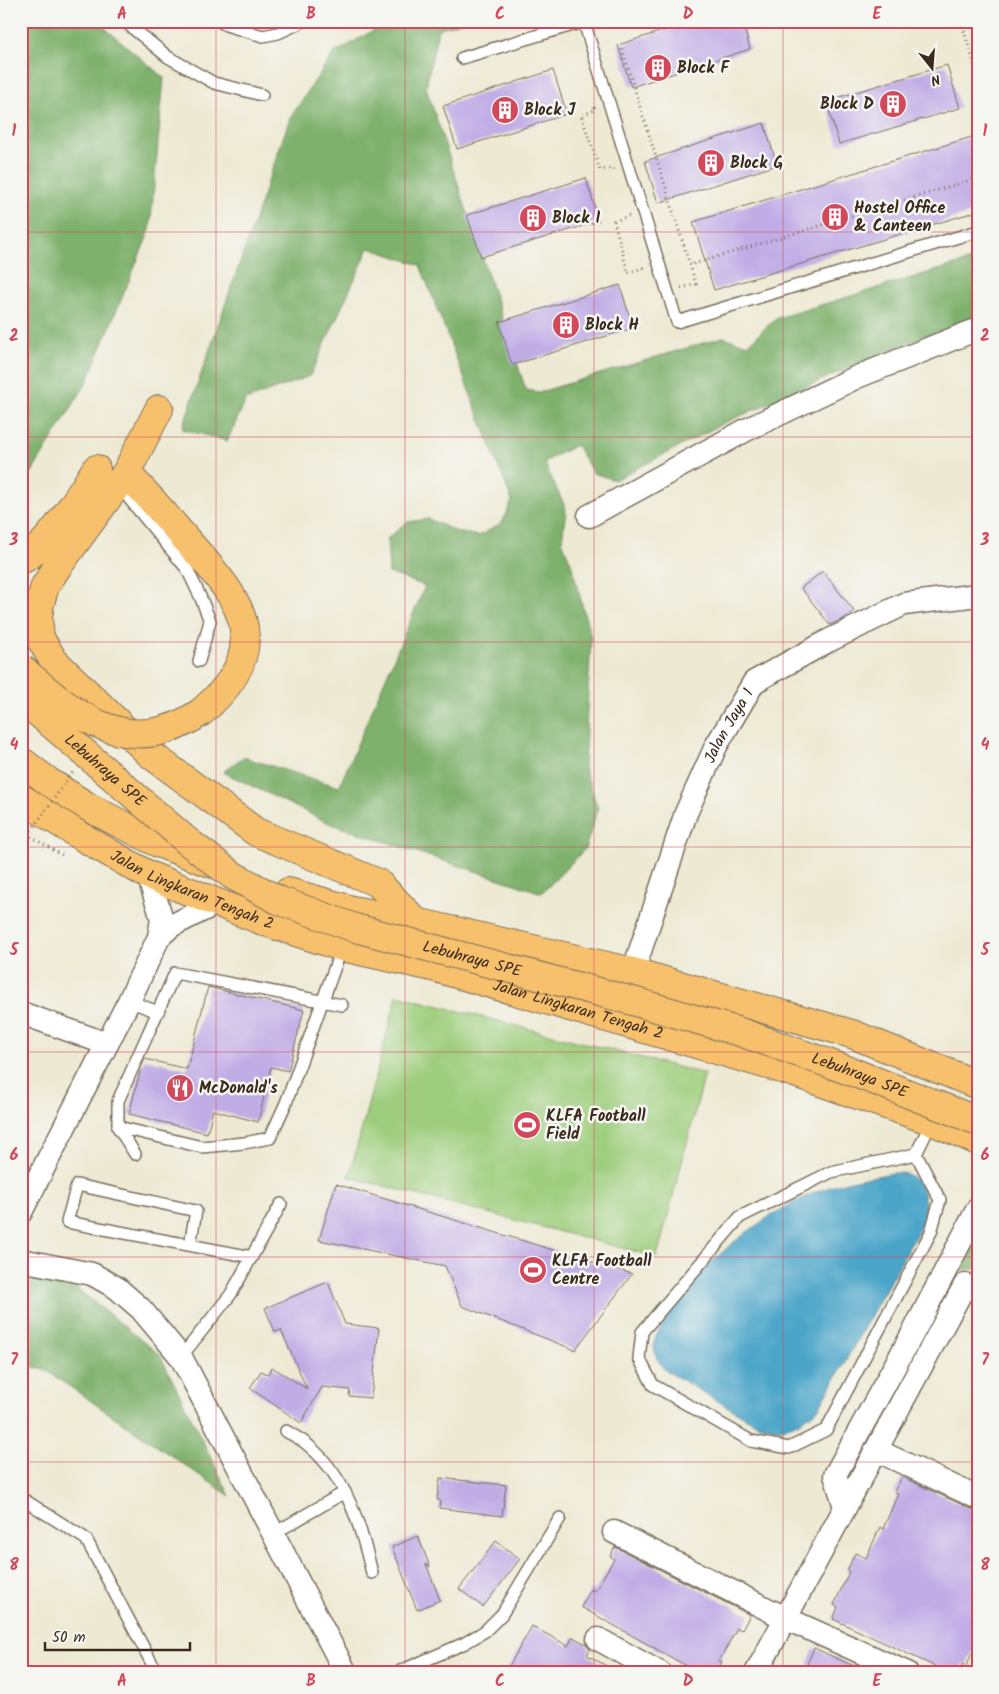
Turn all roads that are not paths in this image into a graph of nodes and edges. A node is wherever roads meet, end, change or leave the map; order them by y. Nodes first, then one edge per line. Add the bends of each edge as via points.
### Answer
1 (124, 21) edge
2 (220, 21) edge
3 (304, 21) edge
4 (585, 22) edge
5 (462, 58) dead end
6 (262, 96) dead end
7 (978, 231) edge
8 (978, 329) edge
9 (159, 409) dead end
10 (113, 475) junction
11 (588, 516) dead end
12 (21, 560) edge
13 (978, 595) edge
14 (21, 654) edge
15 (199, 661) dead end
16 (21, 668) edge
17 (21, 698) edge
18 (21, 761) edge
19 (21, 798) edge
20 (256, 832) junction
21 (148, 874) junction
22 (217, 903) junction
23 (416, 922) junction
24 (159, 938) junction
25 (342, 947) junction
26 (633, 972) junction
27 (129, 1001) junction
28 (323, 1001) junction
29 (342, 1004) dead end
30 (158, 1012) junction
31 (21, 1013) edge
32 (107, 1044) junction
33 (978, 1085) edge
34 (932, 1121) junction
35 (978, 1121) edge
36 (118, 1127) junction
37 (978, 1141) edge
38 (135, 1154) dead end
39 (916, 1154) junction
40 (282, 1204) dead end
41 (978, 1208) edge
42 (21, 1212) edge
43 (190, 1245) junction
44 (252, 1257) junction
45 (21, 1260) edge
46 (978, 1291) edge
47 (181, 1357) junction
48 (286, 1431) dead end
49 (876, 1450) junction
50 (346, 1492) junction
51 (21, 1498) edge
52 (978, 1498) edge
53 (845, 1507) junction
54 (560, 1518) dead end
55 (614, 1532) dead end
56 (273, 1534) junction
57 (372, 1573) dead end
58 (785, 1618) junction
59 (598, 1639) dead end
60 (157, 1673) edge
61 (346, 1673) edge
62 (396, 1673) edge
63 (660, 1673) edge
64 (756, 1673) edge
65 (906, 1673) edge

1 - 6 lane via 168,57 214,83
2 - 3 lane via 263,36
4 - 5 lane
4 - 7 lane via 677,322
8 - 11 street via 857,377 771,418
9 - 10 highway
10 - 12 highway via 79,495 47,540 35,553
10 - 15 lane via 186,569 200,596 210,621
10 - 16 highway, bridge via 162,512 222,581 234,599 244,627 242,660 217,699 200,713 185,723 146,734 112,730 94,723 55,698
10 - 20 highway via 46,586 38,618 40,638 53,660 150,754
13 - 26 street, Jalan Jaya 1 via 904,604 754,682 716,746 686,813
14 - 20 highway, Lebuhraya SPE via 48,685 136,762 175,790
17 - 35 highway, Lebuhraya SPE, bridge via 187,841 232,875 278,900 355,928 740,1032
18 - 23 highway, Jalan Lingkaran Tengah 2 via 90,808 158,843 283,891 352,910
19 - 21 highway, Jalan Lingkaran Tengah 2
20 - 23 highway via 378,883
21 - 22 highway, Jalan Lingkaran Tengah 2
21 - 24 street via 162,919
22 - 24 street via 171,926
22 - 25 highway, Jalan Lingkaran Tengah 2
23 - 26 highway, Jalan Lingkaran Tengah 2
24 - 27 street
25 - 28 lane
25 - 34 highway, Jalan Lingkaran Tengah 2 via 433,967 792,1072
26 - 33 highway, Jalan Lingkaran Tengah 2 via 852,1034
27 - 30 lane
27 - 32 street
28 - 29 lane
28 - 30 lane via 175,973
28 - 36 lane via 270,1138 202,1148
30 - 36 lane via 118,1101
31 - 32 street
32 - 42 street
34 - 37 highway, Jalan Lingkaran Tengah 2
34 - 39 lane
36 - 38 lane
39 - 39 lane via 831,1172 740,1217 642,1332 639,1358 653,1385 751,1441 789,1448 826,1430 931,1232 940,1200
40 - 44 lane
41 - 53 street via 835,1475
43 - 43 lane via 196,1211 77,1185 67,1222
43 - 44 lane
44 - 47 lane via 231,1294
45 - 47 street via 92,1274 117,1288 142,1308
46 - 49 street via 965,1285
47 - 56 street
48 - 50 lane via 309,1446 333,1470
49 - 52 street
49 - 53 street
50 - 56 lane
50 - 57 lane via 362,1533
51 - 60 lane via 86,1539
53 - 58 street
54 - 62 lane via 502,1614 485,1631
55 - 58 street
56 - 61 street
58 - 64 street
58 - 65 street
59 - 63 street

